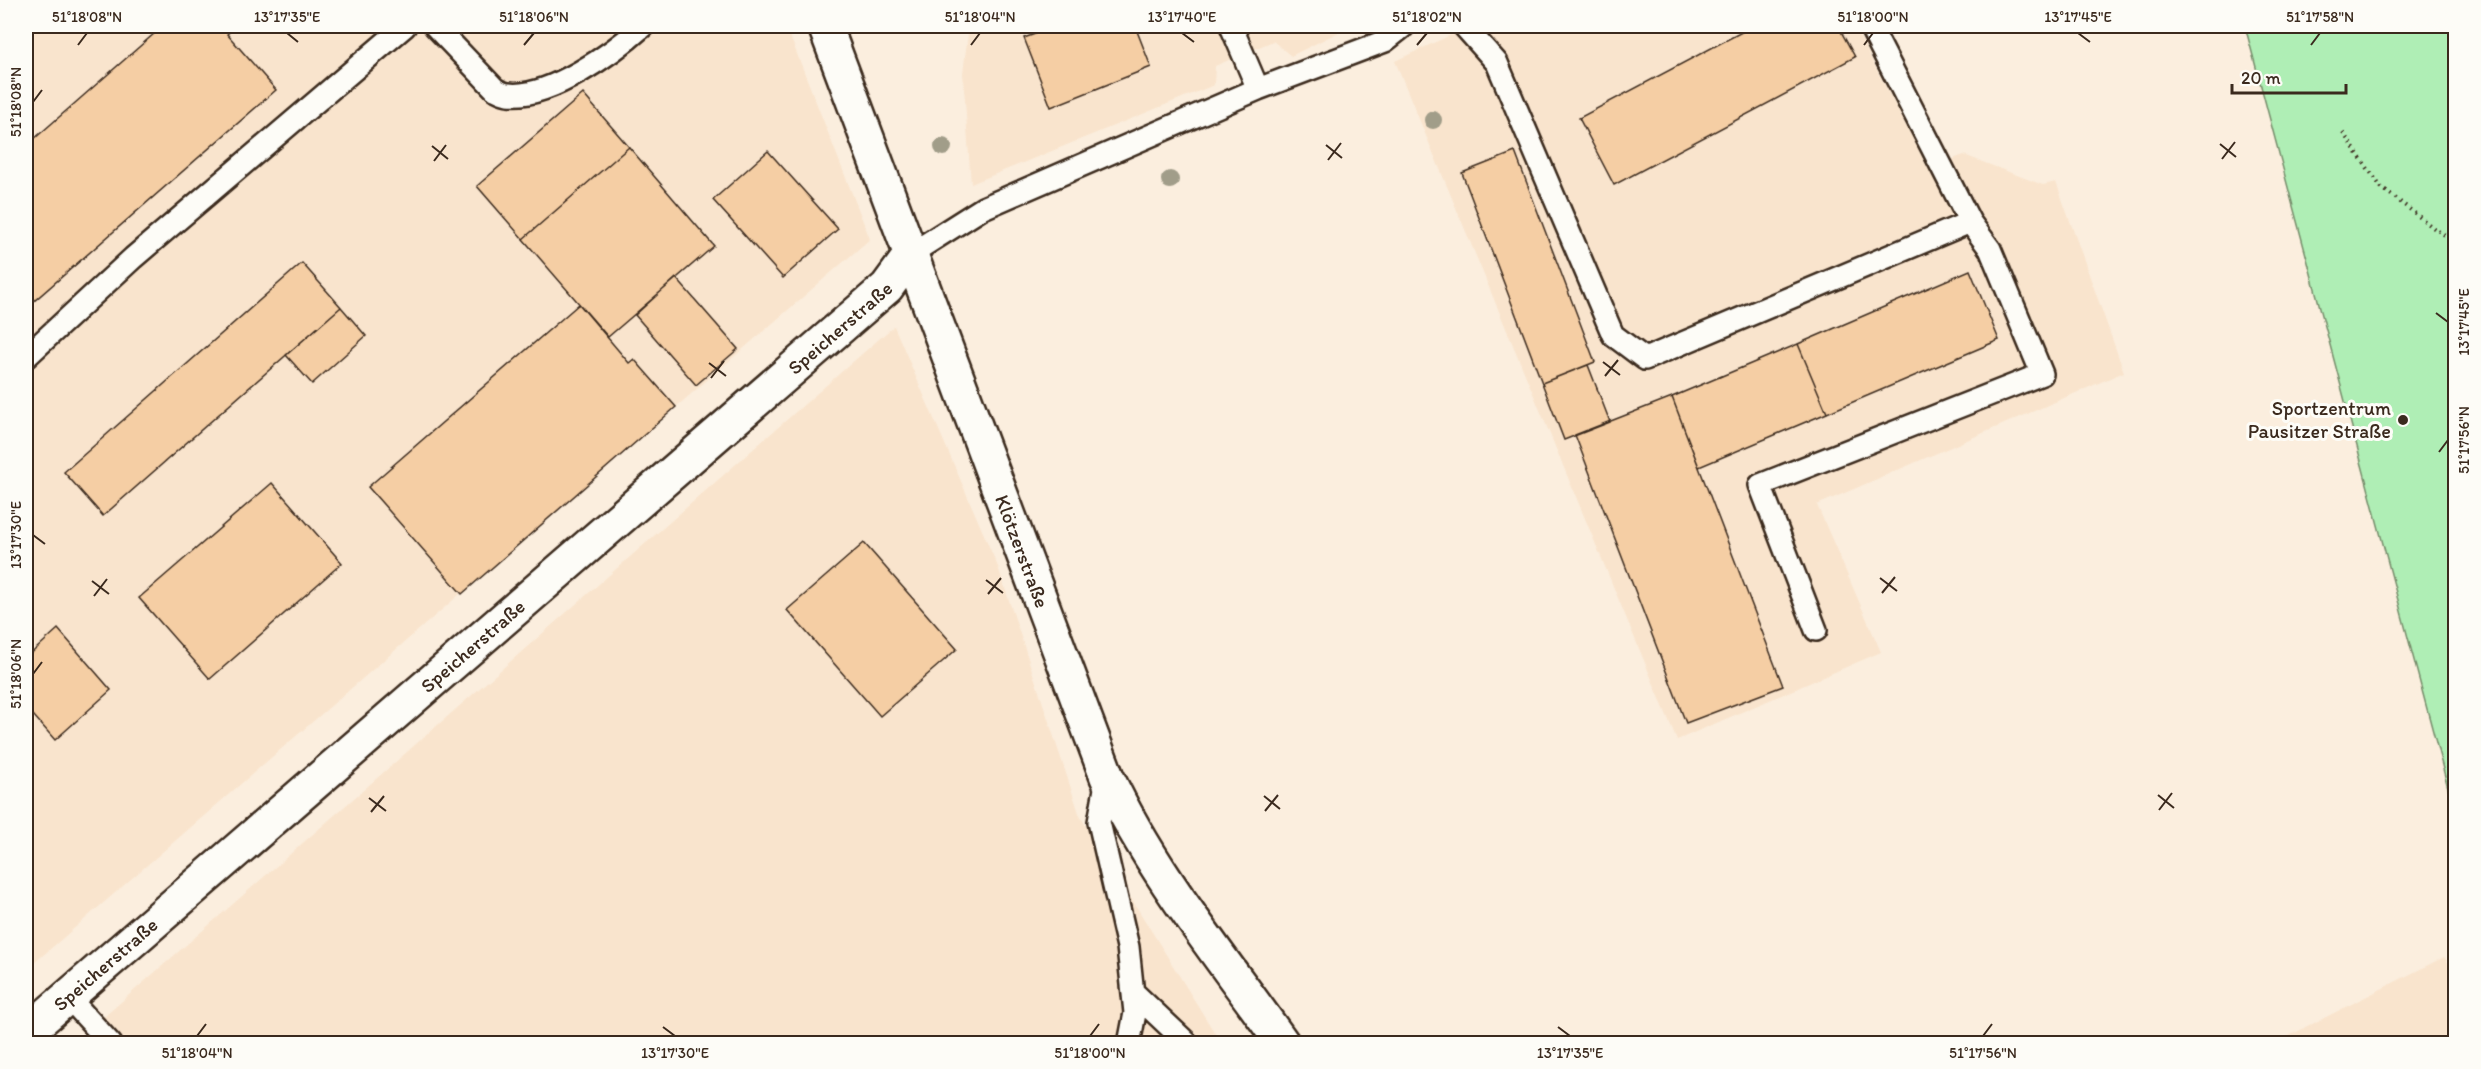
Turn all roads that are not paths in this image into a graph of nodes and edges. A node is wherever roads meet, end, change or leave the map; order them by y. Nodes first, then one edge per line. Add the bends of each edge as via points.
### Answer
1 (405, 26) edge
2 (435, 26) edge
3 (643, 26) edge
4 (825, 26) edge
5 (1231, 26) edge
6 (1404, 26) edge
7 (1464, 26) edge
8 (1870, 26) edge
9 (1258, 89) junction
10 (1970, 222) junction
11 (912, 253) junction
12 (26, 357) edge
13 (1816, 630) dead end
14 (1107, 777) junction
15 (1133, 992) junction
16 (68, 998) junction
17 (26, 1033) edge
18 (111, 1044) edge
19 (1130, 1044) edge
20 (1188, 1044) edge
21 (1283, 1044) edge

1 - 12 lane via 133,258
2 - 3 lane via 495,89 508,94 539,90 598,62
4 - 11 street, Klötzerstraße
5 - 9 lane
6 - 9 lane via 1385,41
7 - 10 lane via 1497,63 1613,335 1645,359
8 - 10 lane
9 - 11 lane via 983,208
10 - 13 lane via 1990,249 2042,374 1760,484
11 - 14 street, Klötzerstraße
11 - 16 street, Speicherstraße via 887,287
14 - 15 lane via 1099,822 1128,947
14 - 21 street, Klötzerstraße via 1120,806 1171,887
15 - 19 lane via 1135,1013
15 - 20 lane
16 - 17 street, Speicherstraße
16 - 18 lane

